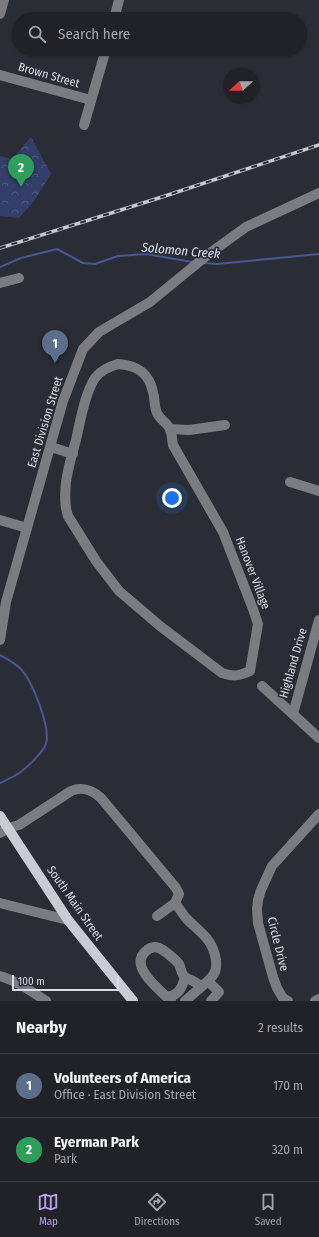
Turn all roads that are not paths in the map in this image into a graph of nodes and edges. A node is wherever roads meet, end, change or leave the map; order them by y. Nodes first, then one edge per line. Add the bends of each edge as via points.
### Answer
1 (4, 0) edge
2 (120, 0) edge
3 (116, 12) edge
4 (0, 14) edge
5 (104, 56) edge
6 (0, 75) edge
7 (91, 100) junction
8 (84, 125) dead end
9 (319, 193) edge
10 (19, 278) dead end
11 (0, 283) edge
12 (225, 424) dead end
13 (170, 429) junction
14 (51, 447) junction
15 (73, 454) junction
16 (290, 482) dead end
17 (319, 491) edge
18 (0, 520) edge
19 (27, 528) junction
20 (3, 601) edge
21 (319, 620) edge
22 (0, 640) edge
23 (262, 686) dead end
24 (293, 714) junction
25 (319, 738) edge
26 (319, 814) edge
27 (0, 816) edge
28 (4, 830) edge
29 (0, 903) edge
30 (175, 903) junction
31 (157, 916) dead end
32 (68, 920) junction
33 (0, 976) edge
34 (185, 978) junction
35 (205, 984) junction
36 (169, 999) edge
37 (319, 999) edge
38 (46, 1001) edge
39 (133, 1001) edge
40 (185, 1001) edge
41 (211, 1001) edge
42 (288, 1001) edge
43 (316, 1001) edge

1 - 4 street
2 - 3 street
5 - 7 street
6 - 7 street, Brown Street
7 - 8 street
9 - 14 street, East Division Street via 246,227 150,302 99,332 83,349 63,401
10 - 11 street
12 - 13 street via 189,430
13 - 15 street, Hanover Village via 158,415 153,391 144,373 127,364 109,366 94,379 86,399
13 - 15 street, Hanover Village via 173,445 223,532 258,624 250,671 239,676 222,673 160,626 119,591 96,561 65,508 66,484
14 - 15 street
14 - 19 street, East Division Street
16 - 17 street
18 - 19 street
19 - 20 street, East Division Street
20 - 22 street, East Division Street
21 - 24 street, Highland Drive
23 - 24 street
24 - 25 street
26 - 42 street, Circle Drive via 272,866 258,900 258,923 271,971 277,988
27 - 28 main road, South Main Street
28 - 30 street via 19,825 71,791 91,791 101,798 176,888 179,894
28 - 32 main road, South Main Street
29 - 32 street
30 - 31 street
30 - 35 street via 207,938 214,950 216,974
32 - 39 main road, South Main Street
33 - 38 street via 24,986
34 - 35 street
34 - 36 street via 182,988
34 - 36 street via 178,963 161,949 152,948 143,954 143,972
35 - 40 street
35 - 41 street via 219,992
37 - 43 street

